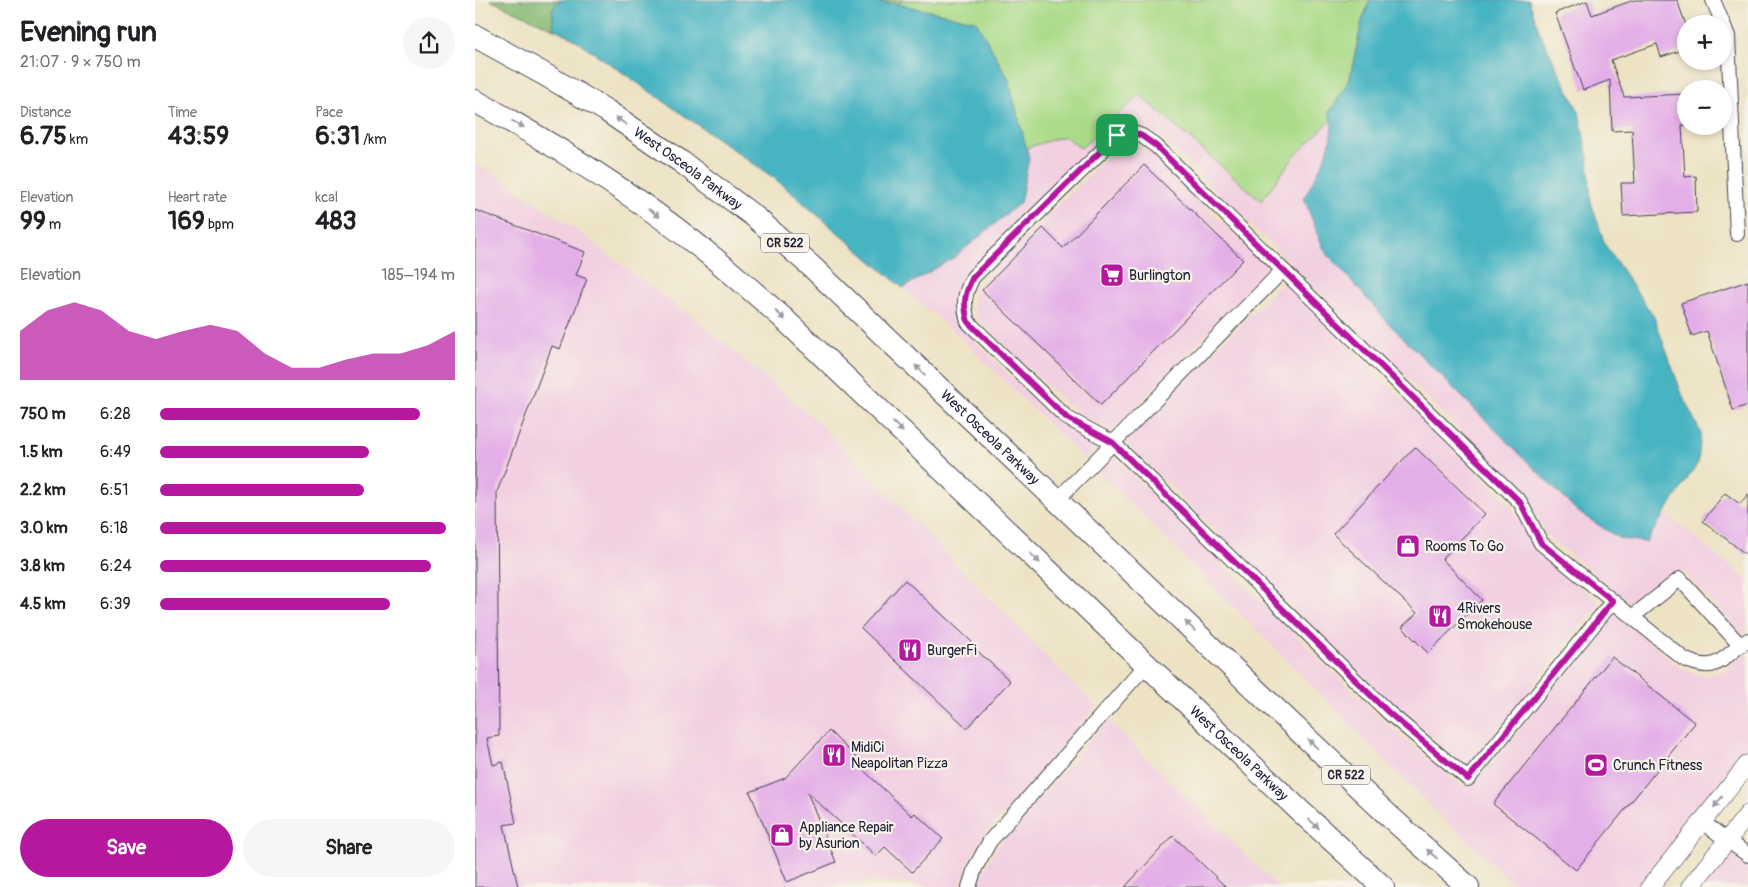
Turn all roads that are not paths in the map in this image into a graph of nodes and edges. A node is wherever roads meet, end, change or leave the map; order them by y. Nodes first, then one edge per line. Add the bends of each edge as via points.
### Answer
1 (1713, 0) edge
2 (1719, 15) edge
3 (475, 36) edge
4 (1730, 70) edge
5 (475, 101) edge
6 (1737, 234) dead end
7 (1283, 270) junction
8 (1112, 442) junction
9 (1057, 500) junction
10 (1613, 601) junction
11 (1632, 617) junction
12 (1744, 643) edge
13 (1147, 664) junction
14 (1748, 764) edge
15 (1748, 814) edge
16 (1702, 822) junction
17 (1728, 840) junction
18 (1748, 855) edge
19 (969, 887) edge
20 (1383, 887) edge
21 (1468, 887) edge
22 (1650, 887) edge
23 (1690, 887) edge

1 - 2 street
9 -> 3 main road, West Osceola Parkway / CR 522 via 755,217 680,160 607,111
4 - 6 street
5 -> 13 main road, West Osceola Parkway via 598,174 715,259 782,317
7 - 8 street
7 - 8 street via 1156,146 1128,130 1117,135 973,277 966,291 964,306 968,322 1067,418
7 - 10 street via 1520,502 1541,543
8 - 9 street
8 - 10 street via 1389,713 1468,779
21 -> 9 main road, West Osceola Parkway / CR 522
10 - 11 street
11 - 12 street via 1697,664 1709,666 1721,662
11 - 12 street via 1680,579
13 - 19 street via 990,841
13 -> 20 main road, West Osceola Parkway
14 -> 16 street
15 - 17 street
16 - 17 street
16 - 22 street
17 - 18 street
17 - 23 street

